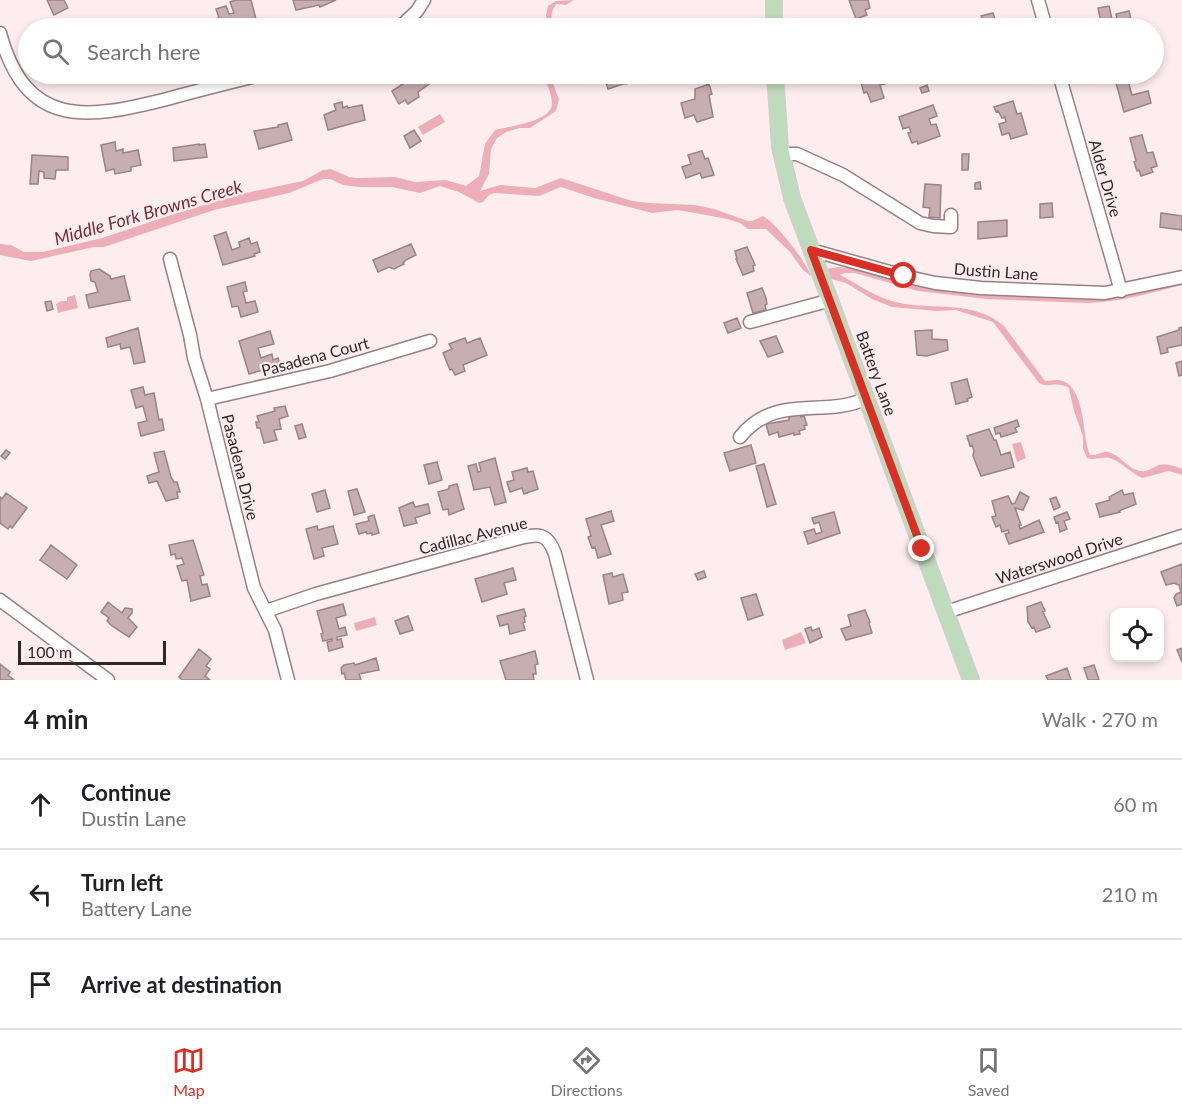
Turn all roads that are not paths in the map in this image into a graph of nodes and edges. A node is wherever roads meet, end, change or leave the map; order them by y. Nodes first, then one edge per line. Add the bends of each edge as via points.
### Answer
1 (424, 0) edge
2 (774, 0) edge
3 (1038, 0) edge
4 (410, 18) edge
5 (774, 18) edge
6 (1043, 18) edge
7 (0, 33) edge
8 (18, 76) edge
9 (24, 84) edge
10 (225, 84) edge
11 (775, 84) edge
12 (1062, 84) edge
13 (781, 154) junction
14 (951, 215) dead end
15 (811, 250) junction
16 (170, 259) dead end
17 (1182, 278) edge
18 (1121, 291) junction
19 (831, 300) junction
20 (750, 322) dead end
21 (430, 341) dead end
22 (867, 398) junction
23 (207, 399) junction
24 (740, 437) dead end
25 (1182, 536) edge
26 (0, 600) edge
27 (266, 611) junction
28 (946, 612) junction
29 (108, 680) edge
30 (288, 680) edge
31 (587, 680) edge
32 (971, 680) edge

1 - 4 street
2 - 5 main road
3 - 6 street
7 - 8 street
9 - 10 street via 52,105 74,112 97,113
11 - 13 main road, Battery Lane
12 - 18 street, Alder Drive
13 - 14 street via 797,154 843,175 920,223 951,227
13 - 15 main road, Battery Lane
15 - 18 street, Dustin Lane via 935,283 1051,292
15 - 19 main road, Battery Lane
16 - 23 street, Pasadena Drive
17 - 18 street, Dustin Lane
19 - 20 street
19 - 22 main road, Battery Lane
21 - 23 street, Pasadena Court via 330,371
22 - 24 street via 855,404 797,408 769,415 749,426
22 - 28 main road, Battery Lane
23 - 27 street, Pasadena Drive via 254,588
25 - 28 street, Waterswood Drive
26 - 29 street
27 - 30 street, Pasadena Drive
27 - 31 street, Cadillac Avenue via 528,536 543,537 555,554
28 - 32 main road, Battery Lane

